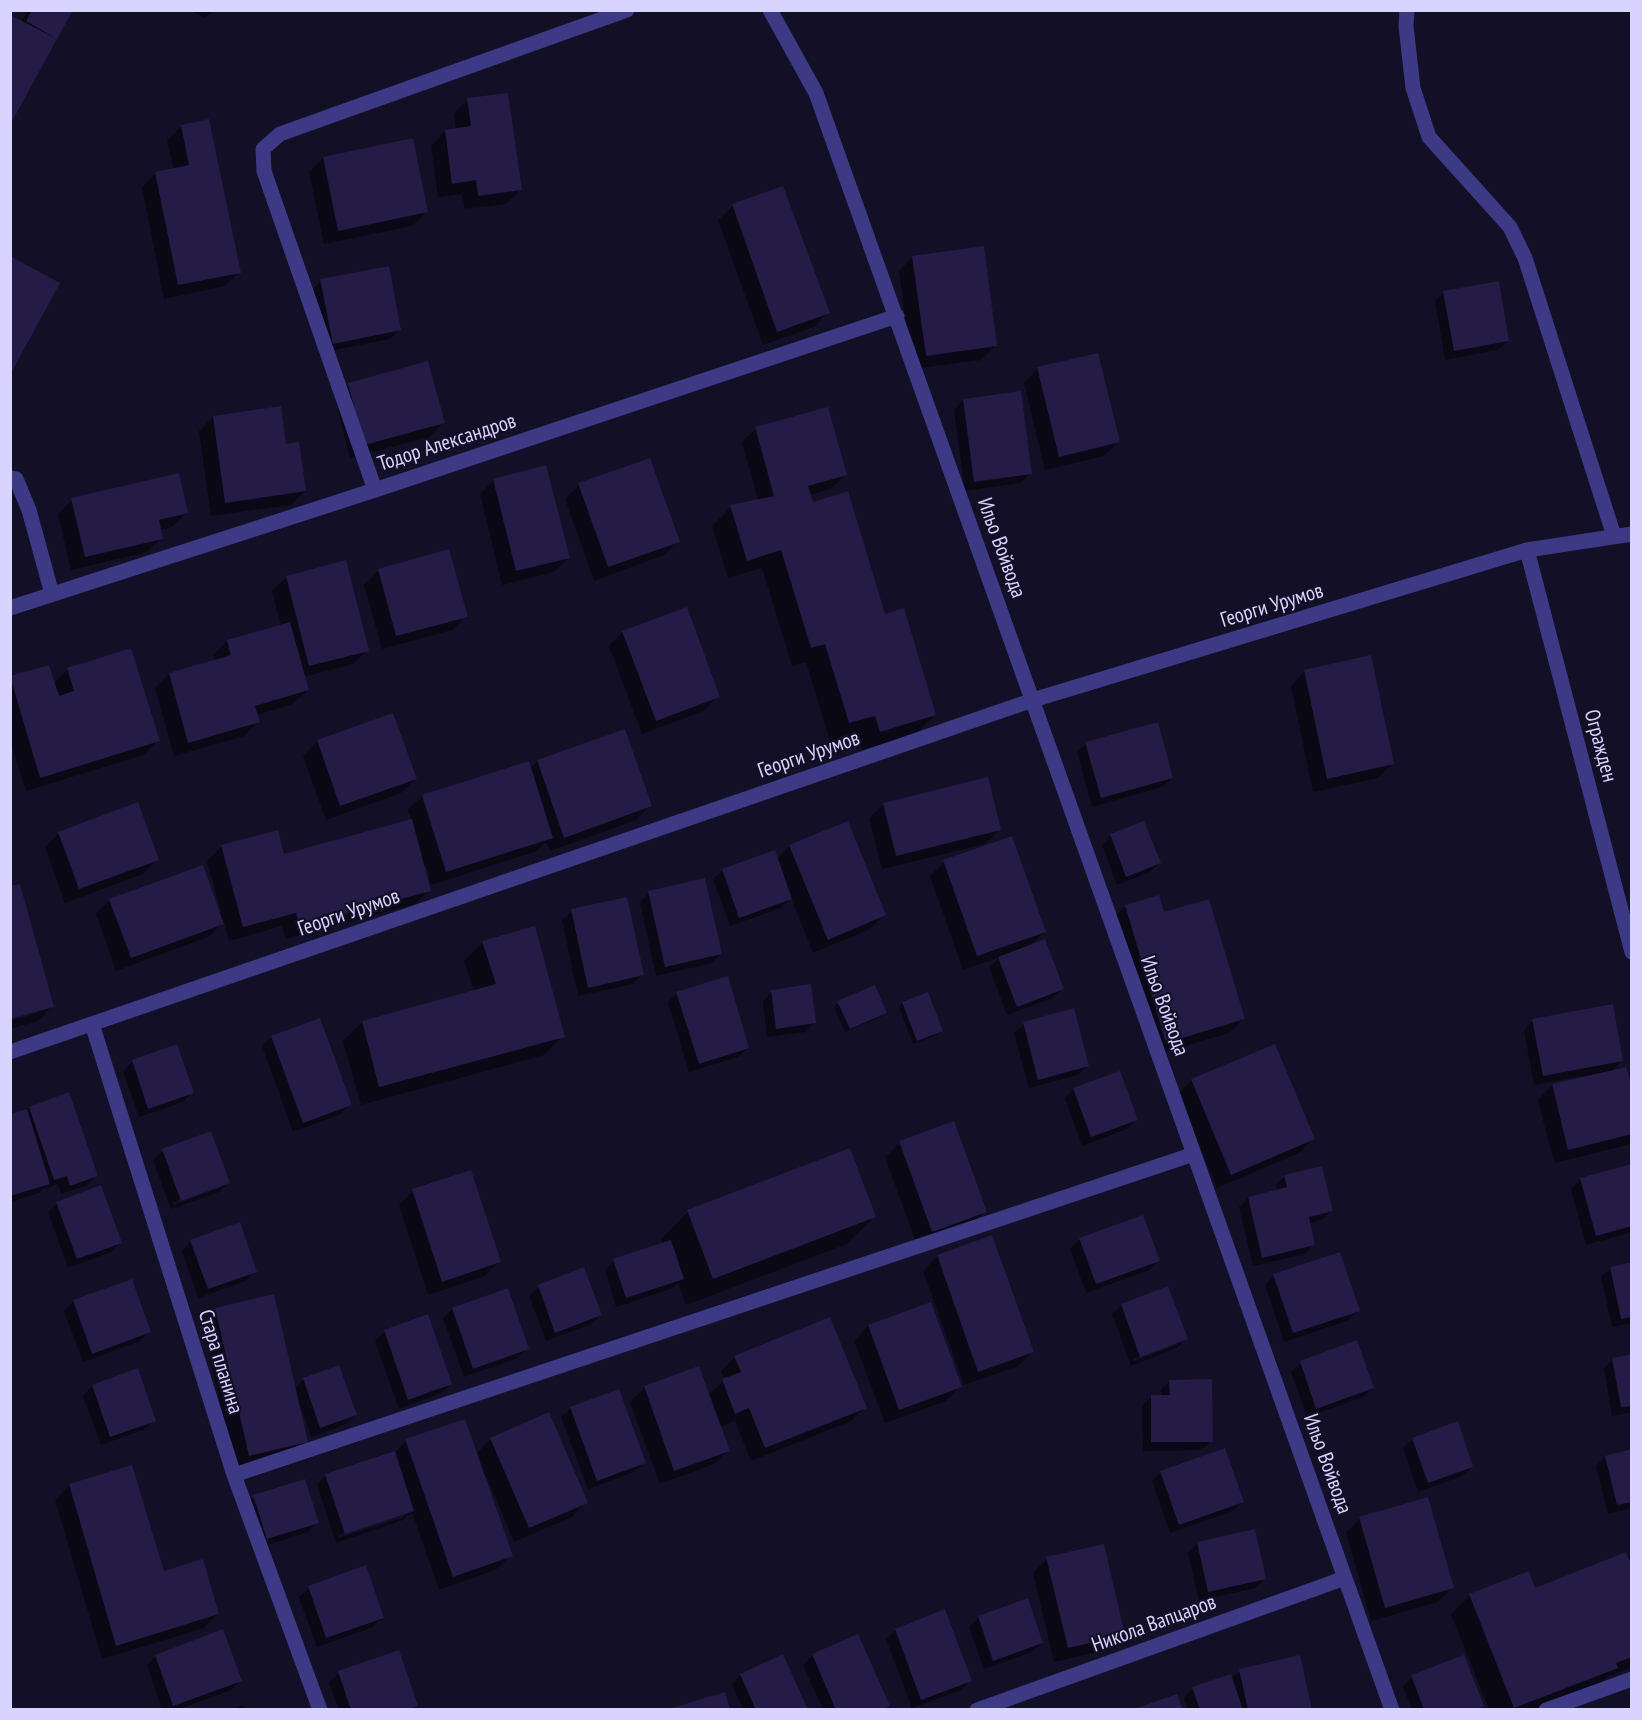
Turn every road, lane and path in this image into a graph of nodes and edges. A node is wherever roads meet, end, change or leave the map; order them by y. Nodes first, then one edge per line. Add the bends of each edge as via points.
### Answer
1 (627, 10) edge
2 (770, 10) edge
3 (1407, 10) edge
4 (897, 316) junction
5 (10, 478) edge
6 (375, 490) junction
7 (1632, 534) edge
8 (1614, 536) junction
9 (1527, 550) junction
10 (52, 594) junction
11 (10, 608) edge
12 (1033, 700) junction
13 (1632, 952) edge
14 (92, 1024) junction
15 (10, 1052) edge
16 (1194, 1154) junction
17 (234, 1475) junction
18 (1345, 1578) junction
19 (1632, 1679) edge
20 (320, 1710) edge
21 (977, 1710) edge
22 (1392, 1710) edge
23 (1546, 1710) edge

1 - 6 street via 280,134 263,149 264,171
2 - 4 street, Ильо Войвода via 816,93
3 - 8 street via 1413,88 1429,137 1510,227 1525,258
4 - 6 street, Тодор Александров
4 - 12 street, Ильо Войвода
5 - 10 street via 16,479 29,510
6 - 10 street, Тодор Александров
7 - 8 street, Георги Урумов
8 - 9 street, Георги Урумов
9 - 12 street, Георги Урумов
9 - 13 street, Огражден
10 - 11 street, Тодор Александров
12 - 14 street, Георги Урумов
12 - 16 street, Ильо Войвода
14 - 15 street, Георги Урумов
14 - 17 street, Стара планина
16 - 17 street
16 - 18 street, Ильо Войвода
17 - 20 street, Стара планина
18 - 21 street, Никола Вапцаров
18 - 22 street, Ильо Войвода
19 - 23 street

